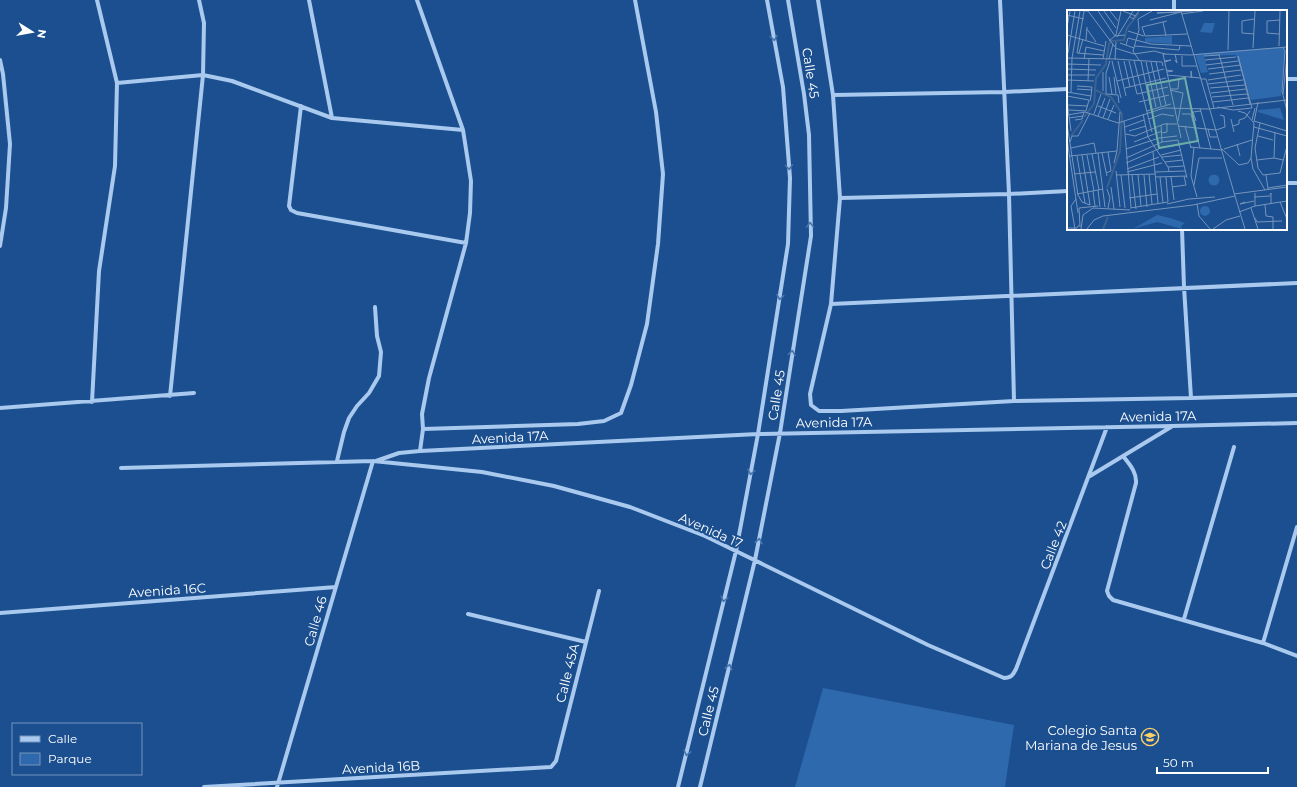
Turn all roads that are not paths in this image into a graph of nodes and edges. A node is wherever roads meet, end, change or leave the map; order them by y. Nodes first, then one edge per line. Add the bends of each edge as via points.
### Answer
1 (97, 0) edge
2 (199, 0) edge
3 (309, 0) edge
4 (417, 0) edge
5 (635, 0) edge
6 (767, 0) edge
7 (788, 0) edge
8 (818, 0) edge
9 (1000, 0) edge
10 (0, 60) edge
11 (203, 75) junction
12 (117, 83) junction
13 (1067, 89) edge
14 (1004, 92) junction
15 (833, 95) junction
16 (301, 106) junction
17 (332, 118) junction
18 (463, 130) junction
19 (1067, 191) edge
20 (1009, 194) junction
21 (840, 198) junction
22 (1182, 230) edge
23 (466, 243) junction
24 (0, 246) edge
25 (1297, 283) edge
26 (1184, 287) junction
27 (1011, 296) junction
28 (831, 304) junction
29 (375, 307) dead end
30 (194, 393) dead end
31 (1297, 395) edge
32 (170, 396) junction
33 (1191, 398) junction
34 (1014, 401) junction
35 (92, 402) junction
36 (0, 408) edge
37 (1297, 423) edge
38 (1172, 426) junction
39 (1107, 427) junction
40 (423, 428) junction
41 (780, 433) junction
42 (758, 434) junction
43 (1234, 447) dead end
44 (420, 451) junction
45 (1123, 456) junction
46 (337, 461) junction
47 (373, 462) junction
48 (121, 468) dead end
49 (1090, 476) junction
50 (1297, 527) edge
51 (736, 551) junction
52 (755, 560) junction
53 (336, 588) junction
54 (599, 591) dead end
55 (0, 613) edge
56 (468, 614) dead end
57 (1184, 619) junction
58 (586, 642) junction
59 (1264, 643) junction
60 (1297, 656) edge
61 (1016, 669) joint
62 (556, 761) joint
63 (277, 785) edge
64 (204, 787) edge
65 (678, 787) edge
66 (700, 787) edge

1 - 12 street
2 - 11 street via 204,23
3 - 17 street
4 - 18 street
5 - 40 street via 656,112 663,174 658,244 647,324 621,413 604,421 578,424
6 -> 42 street, Calle 45 via 783,88 789,185 788,244
41 -> 7 street, Calle 45 via 811,236 809,135
8 - 15 street
9 - 14 street
10 - 24 street via 10,144 6,208
11 - 12 street
11 - 16 street via 232,81
11 - 32 street
12 - 35 street via 115,166 99,271
13 - 14 street
14 - 15 street
14 - 20 street
15 - 21 street
16 - 17 street
16 - 23 street via 289,206 291,210
17 - 18 street
18 - 23 street via 471,181
19 - 20 street
20 - 21 street
20 - 27 street
21 - 28 street
22 - 26 street
23 - 40 street via 428,378 422,414
25 - 26 street
26 - 27 street
26 - 33 street
27 - 28 street
27 - 34 street
28 - 34 street via 810,394 811,405 819,411
29 - 46 street via 381,352 379,376 349,418
30 - 32 street
31 - 33 street
32 - 35 street
33 - 34 street
35 - 36 street
37 - 38 street, Avenida 17A
38 - 39 street, Avenida 17A
38 - 45 street
39 - 41 street, Avenida 17A
39 - 49 street, Calle 42
40 - 44 street
41 - 42 street, Avenida 17A
52 -> 41 street, Calle 45
42 - 44 street, Avenida 17A
42 -> 51 street, Calle 45
43 - 57 street
44 - 47 street, Avenida 17A via 399,453
45 - 49 street
45 - 57 street via 1134,472 1136,483 1107,591 1113,600
46 - 47 street, Avenida 17
46 - 48 street, Avenida 17
47 - 51 street, Avenida 17 via 482,472 554,486 630,507
47 - 53 street, Calle 46
49 - 61 street, Calle 42
50 - 59 street
51 - 52 street, Avenida 17
51 -> 65 street, Calle 45
52 - 61 street, Avenida 17 via 928,645 1004,678 1012,676
66 -> 52 street, Calle 45
53 - 55 street, Avenida 16C
53 - 63 street, Calle 46
54 - 58 street, Calle 45A
56 - 58 street
57 - 59 street
58 - 62 street, Calle 45A
59 - 60 street
62 - 63 street, Avenida 16B via 551,766 544,767
63 - 64 street, Avenida 16B

